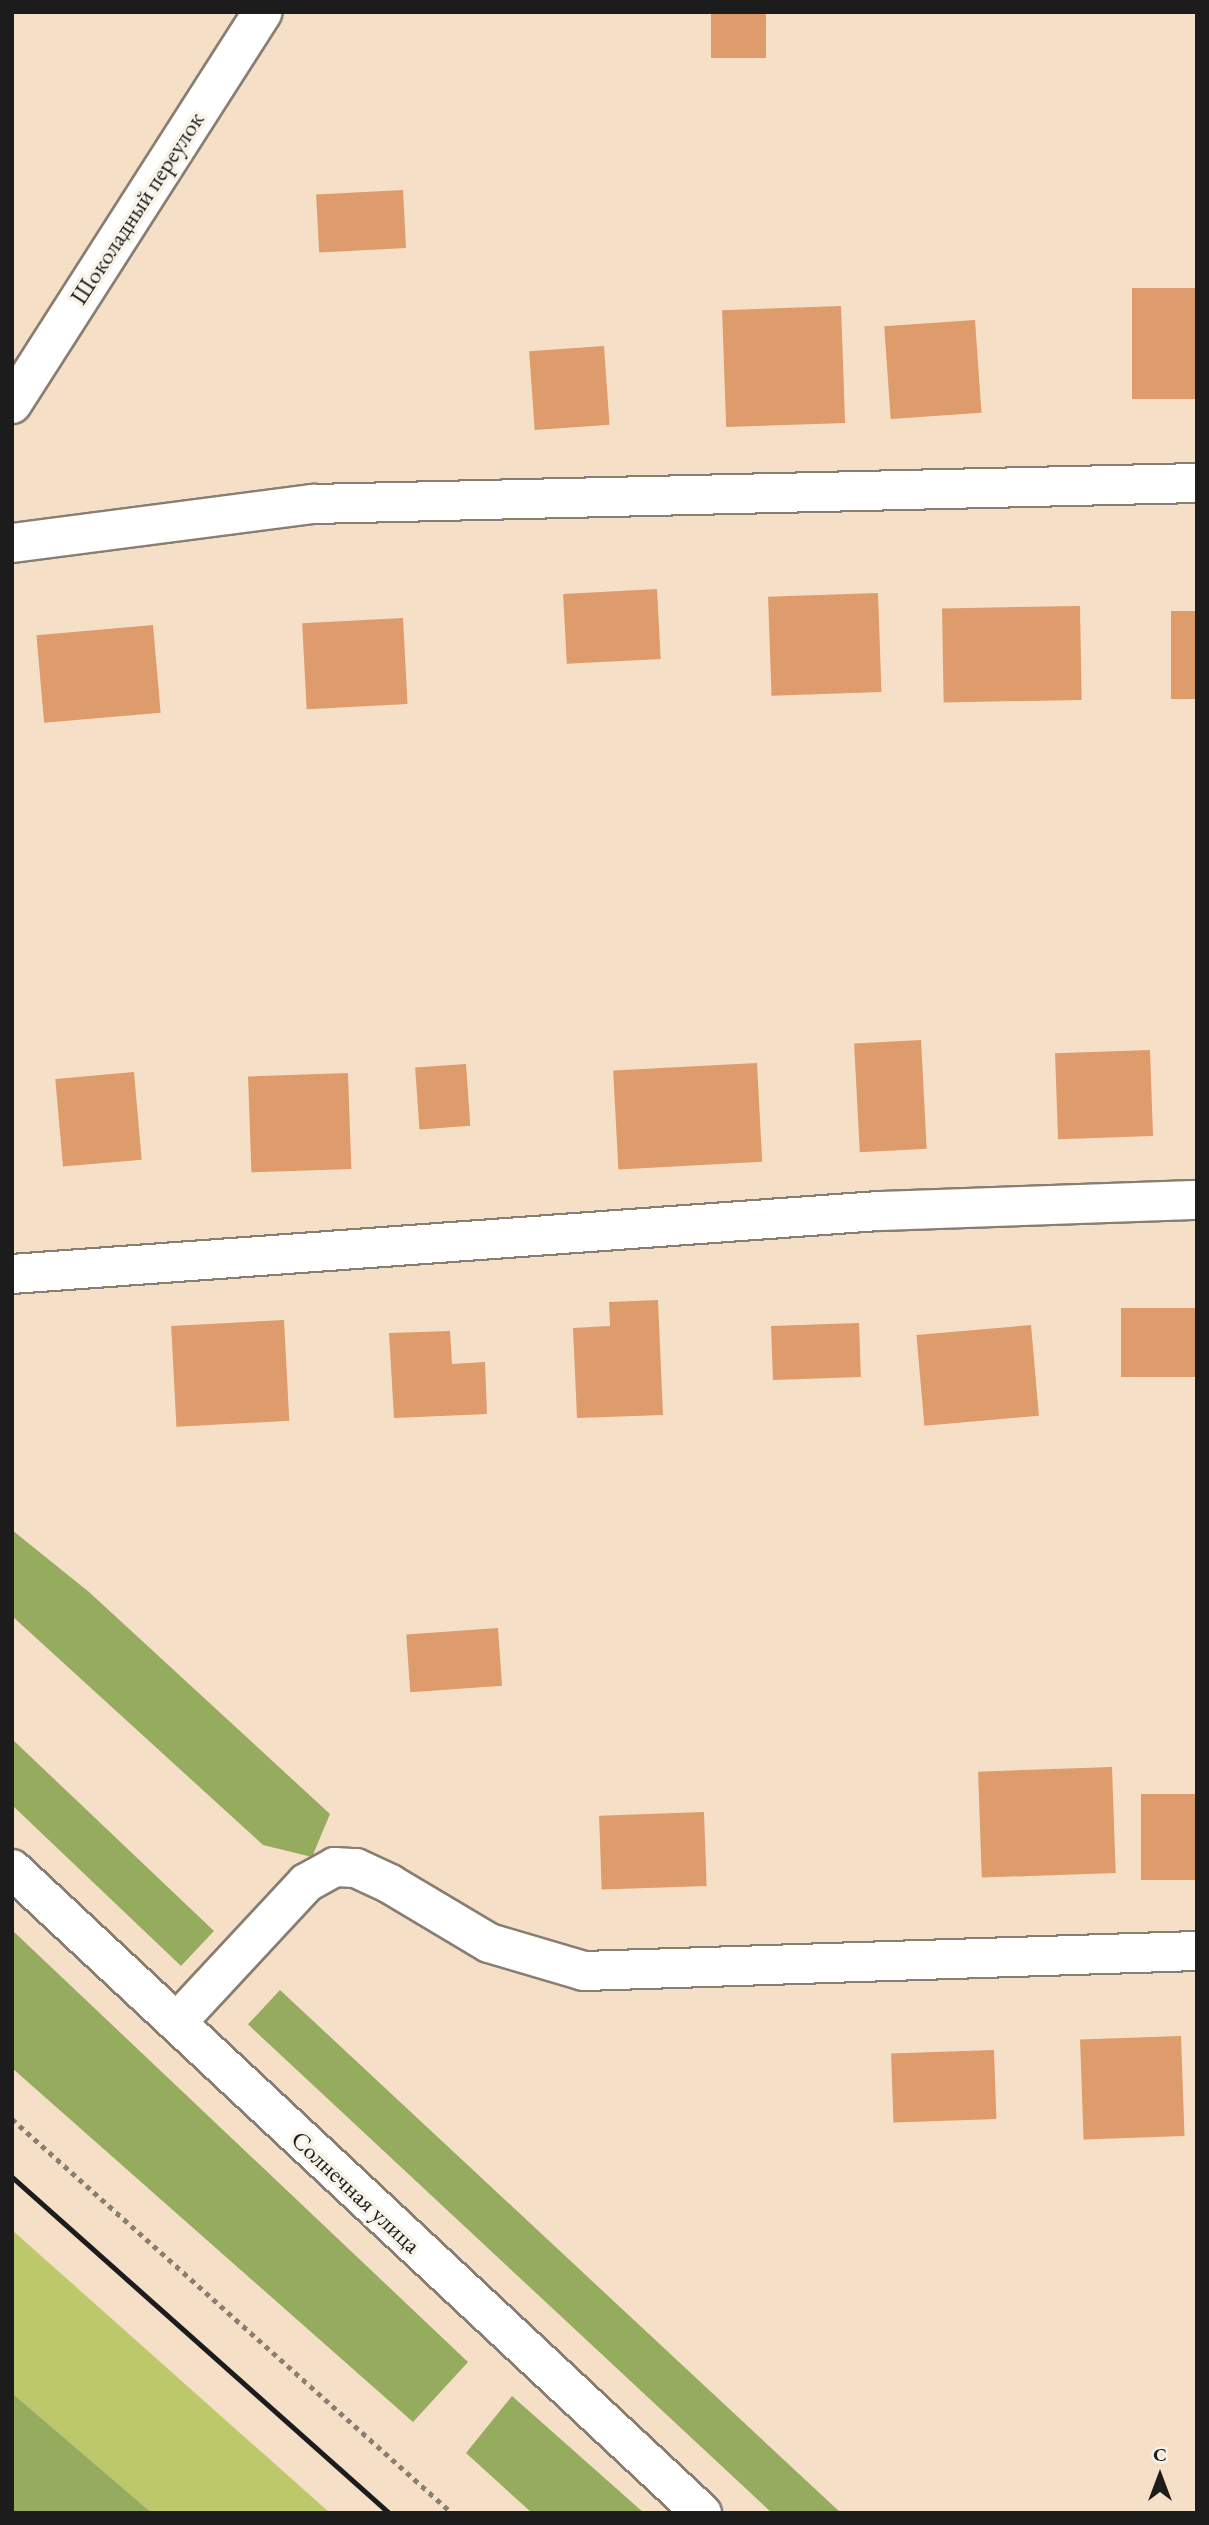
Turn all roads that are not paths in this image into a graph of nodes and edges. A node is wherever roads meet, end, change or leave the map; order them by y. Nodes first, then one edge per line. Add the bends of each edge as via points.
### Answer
1 (263, 12) edge
2 (12, 404) edge
3 (1197, 482) edge
4 (12, 542) edge
5 (1197, 1200) edge
6 (12, 1274) edge
7 (12, 1869) edge
8 (1197, 1951) edge
9 (177, 2022) junction
10 (702, 2513) edge

1 - 2 street, Шоколадный переулок
3 - 4 street via 313,504
5 - 6 street via 879,1211
7 - 9 street, Солнечная улица
8 - 9 street via 584,1971 489,1943 390,1884 356,1868 335,1867 306,1883
9 - 10 street, Солнечная улица

